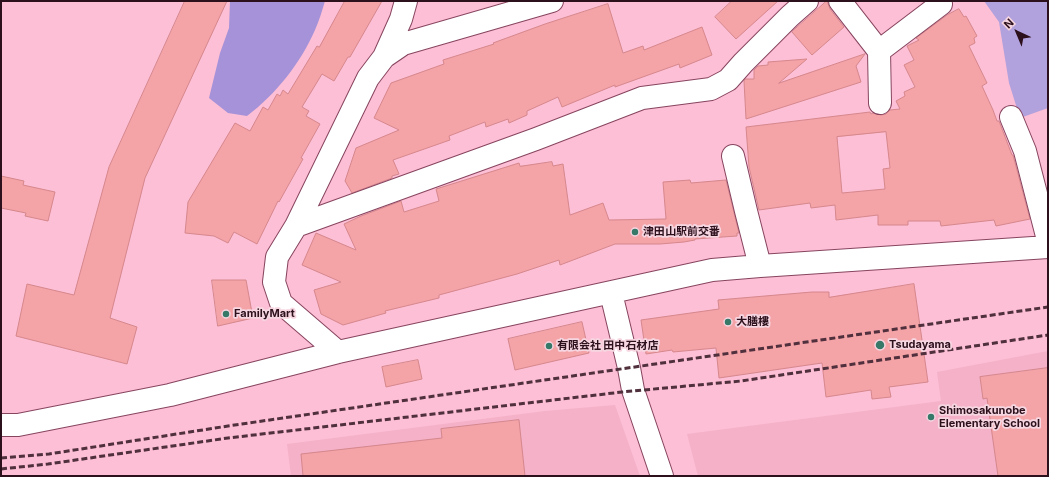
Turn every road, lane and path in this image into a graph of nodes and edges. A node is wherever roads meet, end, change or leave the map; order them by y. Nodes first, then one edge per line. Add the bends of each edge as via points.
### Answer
1 (406, 1) edge
2 (549, 1) edge
3 (808, 1) edge
4 (840, 1) edge
5 (941, 4) dead end
6 (785, 8) edge
7 (878, 51) junction
8 (384, 57) junction
9 (880, 103) dead end
10 (1011, 117) dead end
11 (733, 156) dead end
12 (296, 226) junction
13 (1048, 240) edge
14 (1048, 247) edge
15 (760, 266) junction
16 (611, 292) junction
17 (338, 352) junction
18 (1, 425) edge
19 (662, 476) edge

1 - 8 street
2 - 8 street via 403,44
3 - 6 street
4 - 7 street
5 - 7 street
6 - 12 street via 728,87 642,98
7 - 9 street
8 - 12 street via 368,78
10 - 13 street via 1025,151
11 - 15 street
12 - 17 street via 277,257 274,282 276,289 281,303
14 - 15 street
15 - 16 street via 712,270
16 - 17 street
16 - 19 street via 633,390
17 - 18 street via 170,395

